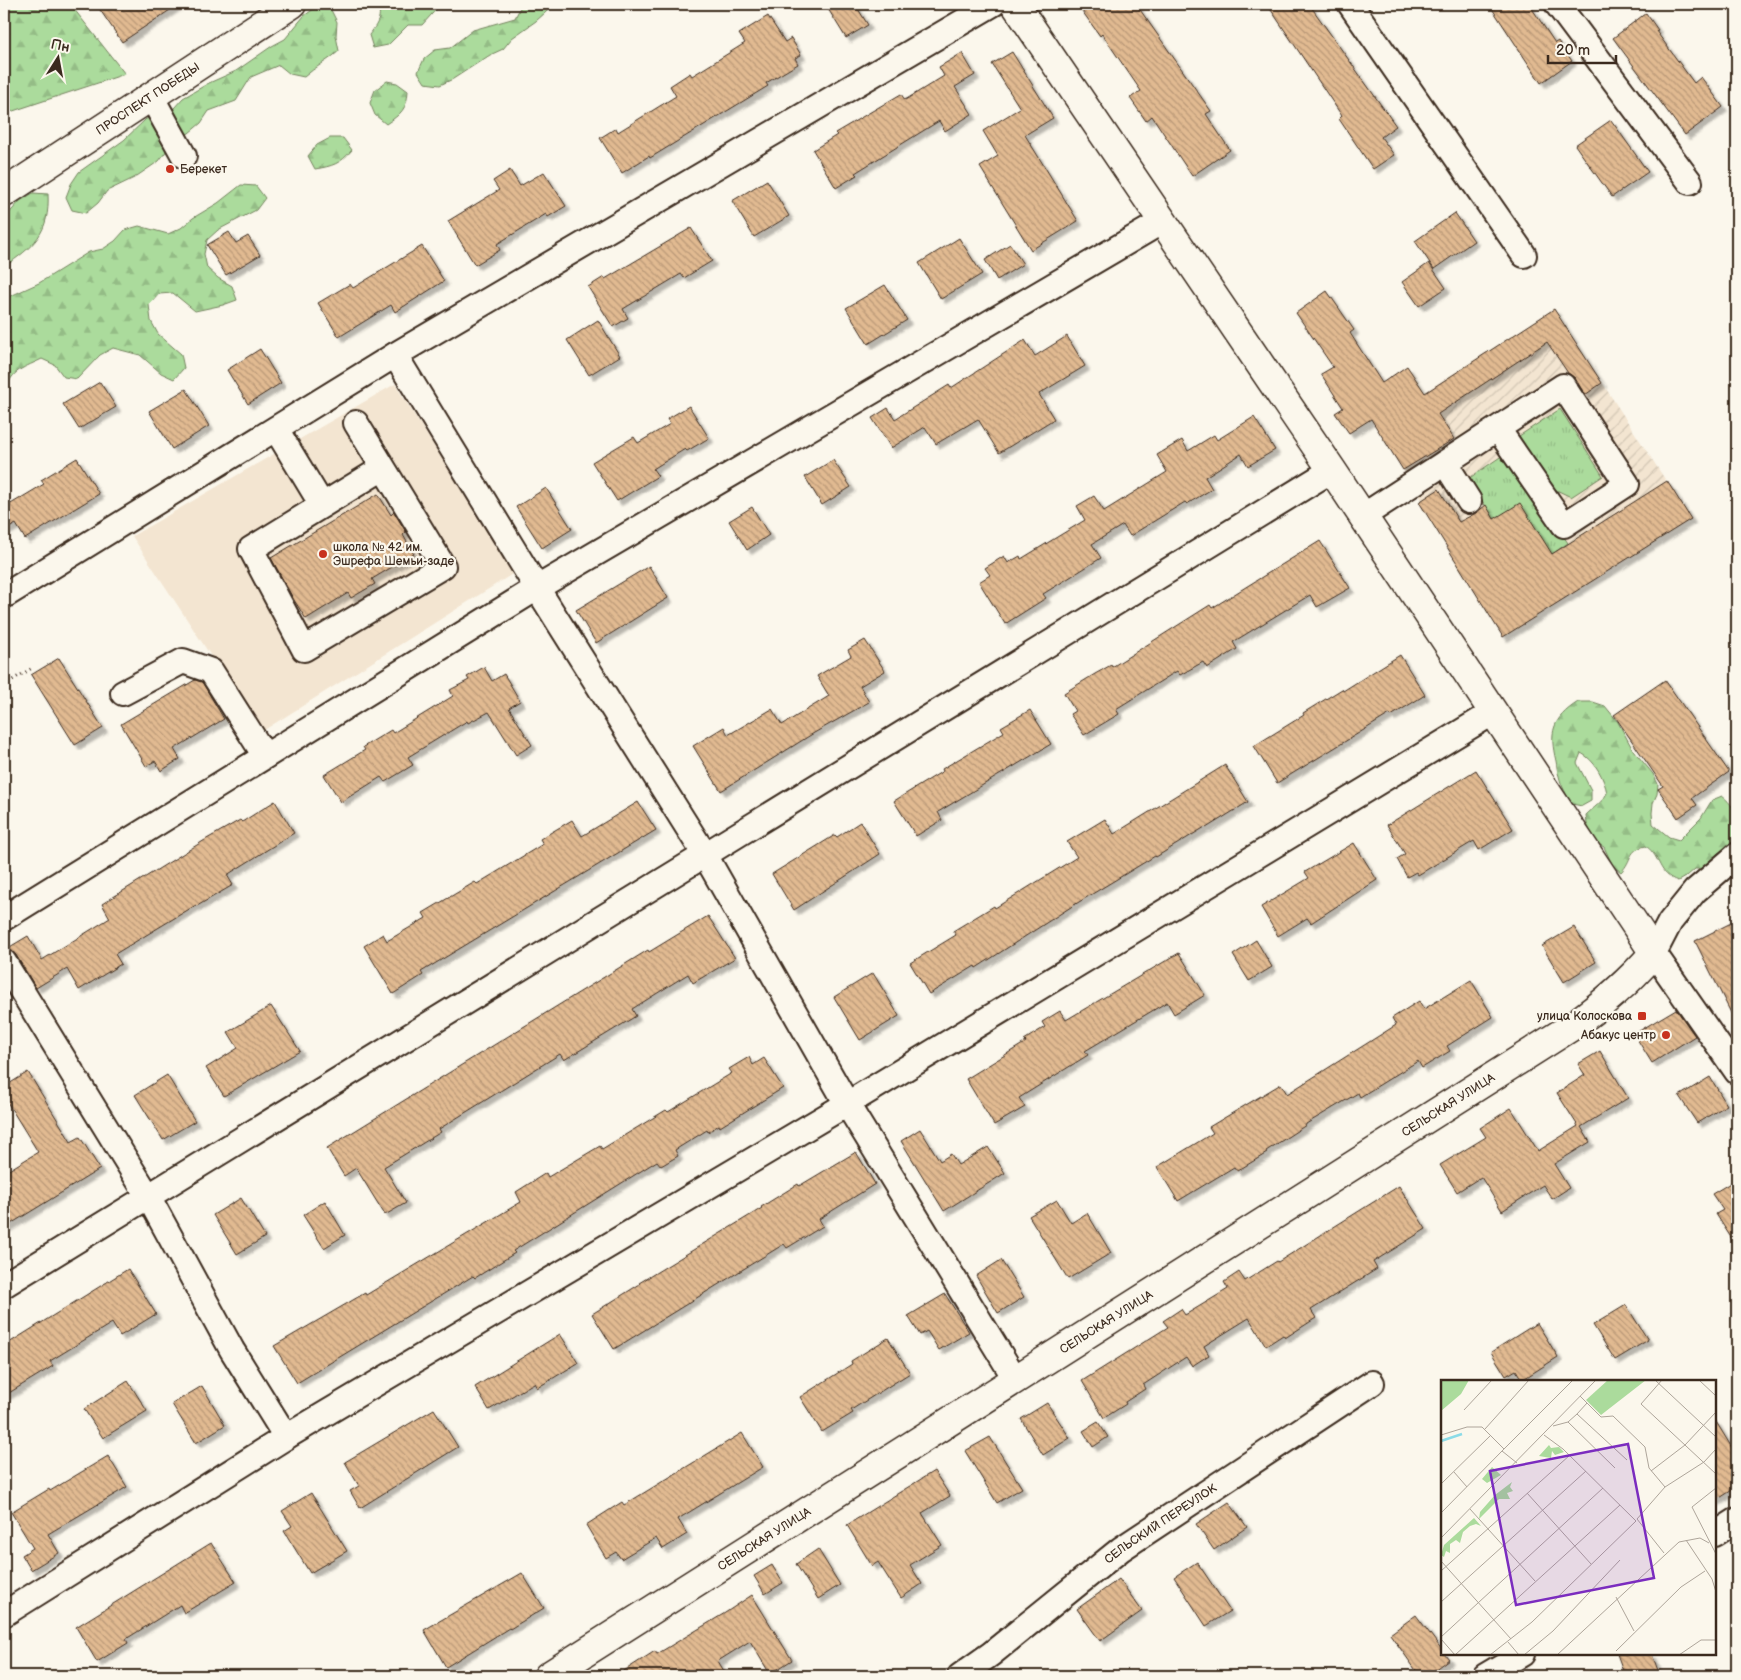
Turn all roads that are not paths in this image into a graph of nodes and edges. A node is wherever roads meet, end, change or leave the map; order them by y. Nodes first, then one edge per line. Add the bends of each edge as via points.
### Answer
1 (292, 4) edge
2 (993, 4) edge
3 (1015, 4) edge
4 (1350, 4) edge
5 (1557, 4) edge
6 (151, 96) junction
7 (184, 156) dead end
8 (1690, 182) dead end
9 (4, 193) edge
10 (1162, 222) junction
11 (1524, 255) dead end
12 (395, 355) junction
13 (356, 423) dead end
14 (276, 429) junction
15 (1498, 429) junction
16 (1445, 463) junction
17 (383, 468) junction
18 (1332, 470) junction
19 (1469, 501) dead end
20 (322, 505) junction
21 (1363, 516) junction
22 (537, 588) junction
23 (4, 596) edge
24 (123, 693) dead end
25 (1494, 712) junction
26 (265, 756) junction
27 (705, 855) junction
28 (1737, 855) edge
29 (4, 918) edge
30 (1654, 953) junction
31 (4, 962) edge
32 (1737, 1072) edge
33 (847, 1104) junction
34 (148, 1196) junction
35 (4, 1285) edge
36 (1016, 1380) junction
37 (1372, 1383) dead end
38 (286, 1437) junction
39 (1737, 1520) edge
40 (1716, 1533) edge
41 (4, 1614) edge
42 (1520, 1655) edge
43 (548, 1676) edge
44 (960, 1676) edge
45 (1485, 1676) edge

1 - 6 main road, ПРОСПЕКТ ПОБЕДЫ
2 - 12 street
3 - 10 main road
4 - 11 street
5 - 8 street
6 - 7 street
6 - 9 main road, ПРОСПЕКТ ПОБЕДЫ
10 - 18 main road
10 - 22 street
12 - 14 street
12 - 22 street
13 - 17 street
14 - 20 street
14 - 23 street
15 - 15 street via 1564,525 1627,484 1563,386
15 - 16 street
16 - 19 street
16 - 21 street
17 - 20 street
17 - 20 street via 443,566 304,649 251,549
18 - 21 main road
18 - 27 street
21 - 25 main road
22 - 26 street
22 - 27 street
24 - 26 street via 183,661 211,671
25 - 30 main road
25 - 33 street
26 - 29 street
27 - 33 street
27 - 34 street
28 - 30 street via 1695,891 1670,922
30 - 32 street
30 - 36 main road, СЕЛЬСКАЯ УЛИЦА via 1605,1002 1571,1027
31 - 34 street
33 - 36 street
33 - 38 street
34 - 35 street
34 - 38 street via 232,1350
36 - 43 main road, СЕЛЬСКАЯ УЛИЦА
37 - 44 street, СЕЛЬСКИЙ ПЕРЕУЛОК via 1121,1549
38 - 41 street
39 - 40 street
42 - 45 street

